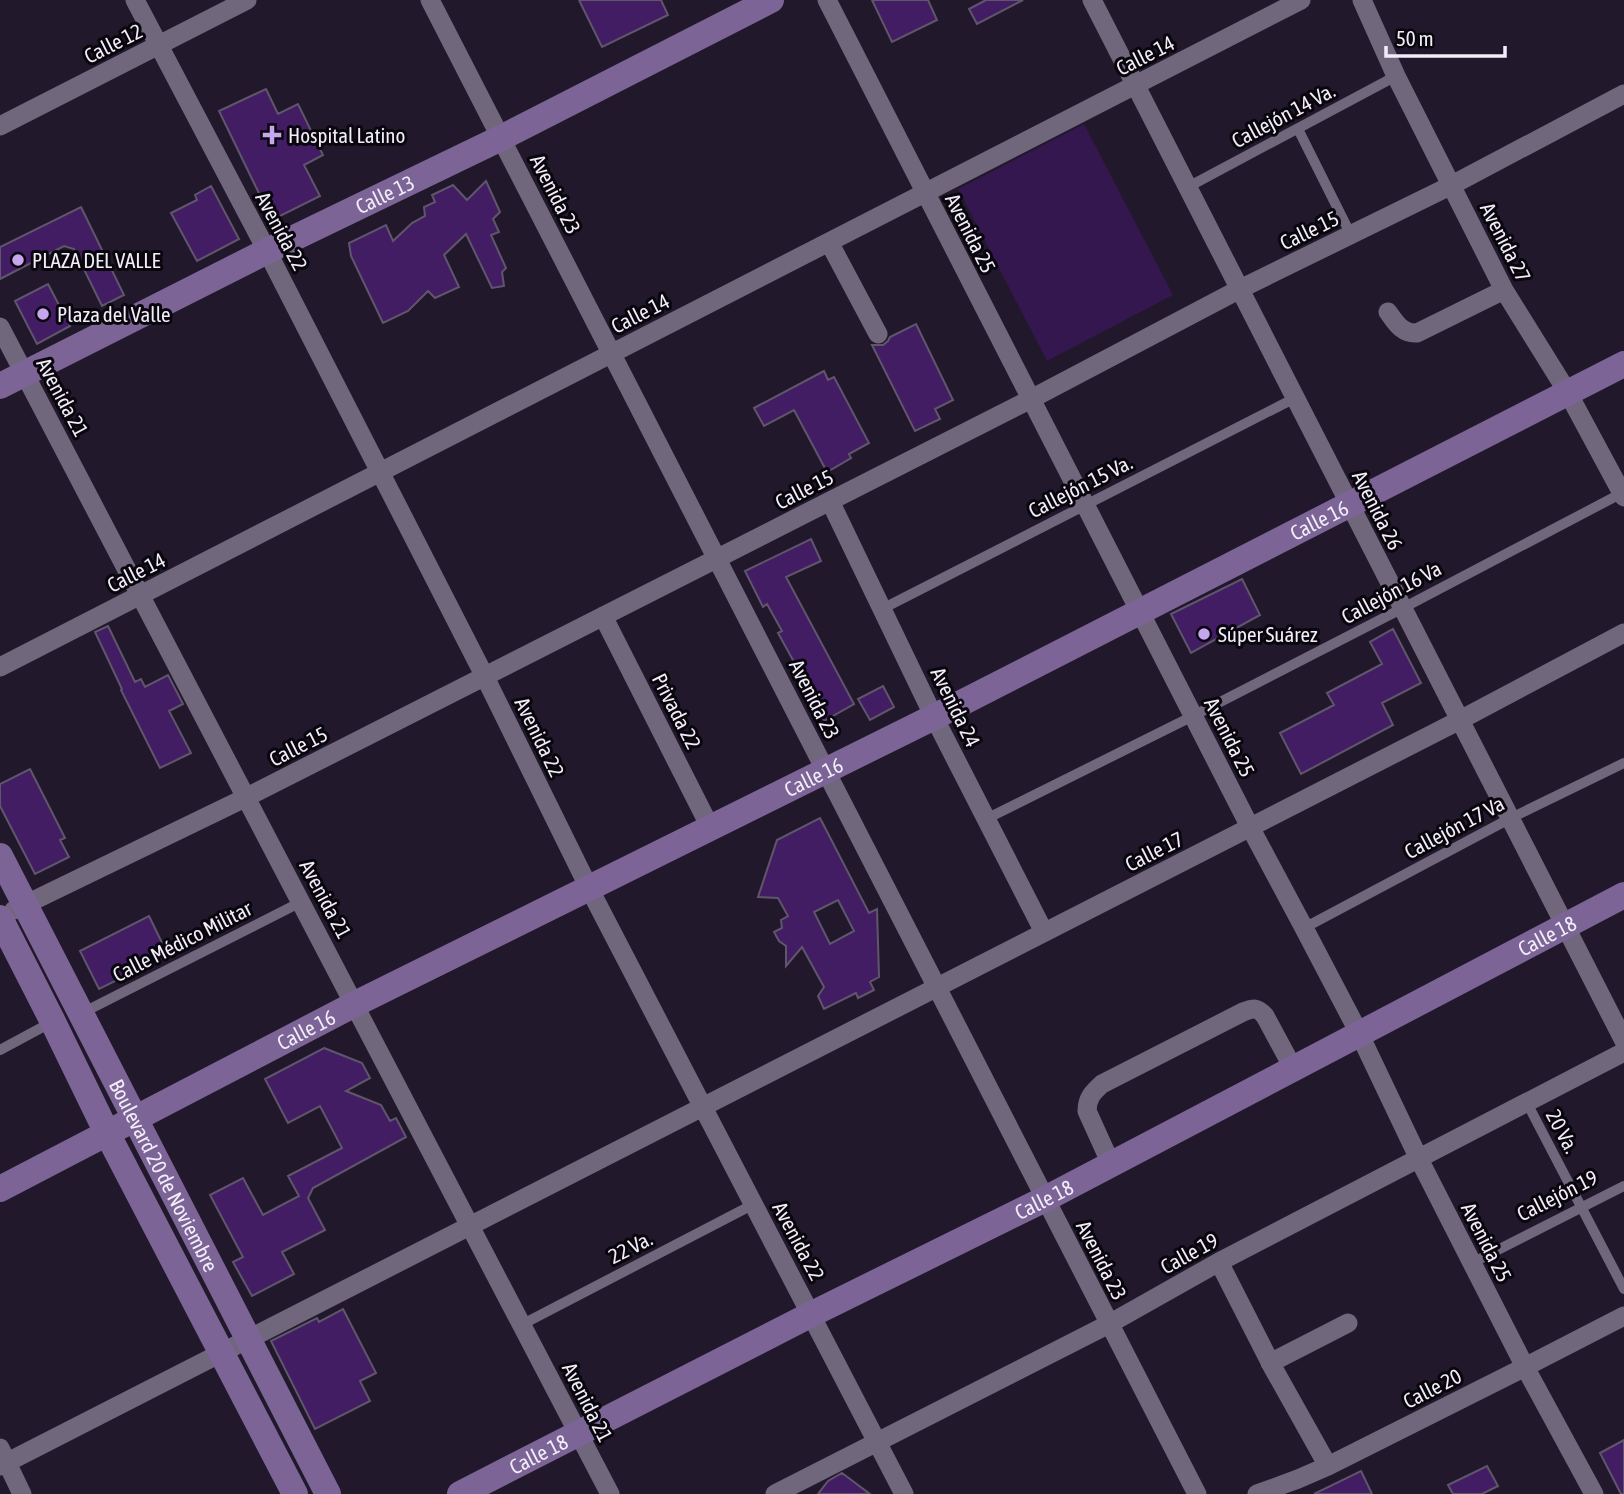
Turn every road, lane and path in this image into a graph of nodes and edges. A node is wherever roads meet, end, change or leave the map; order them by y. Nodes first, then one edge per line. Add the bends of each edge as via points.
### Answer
1 (135, 0) edge
2 (247, 0) edge
3 (430, 0) edge
4 (771, 0) edge
5 (827, 0) edge
6 (1092, 0) edge
7 (1301, 0) edge
8 (1362, 0) edge
9 (158, 45) junction
10 (1396, 76) junction
11 (1135, 85) junction
12 (1624, 94) edge
13 (0, 126) edge
14 (1298, 129) junction
15 (501, 138) junction
16 (1452, 186) junction
17 (1188, 187) junction
18 (925, 193) junction
19 (1351, 235) junction
20 (829, 242) junction
21 (267, 251) junction
22 (1240, 289) junction
23 (1504, 290) junction
24 (1388, 312) dead end
25 (0, 327) edge
26 (878, 334) dead end
27 (612, 353) junction
28 (1624, 364) edge
29 (24, 374) junction
30 (0, 386) edge
31 (1568, 393) junction
32 (1295, 398) junction
33 (1031, 399) junction
34 (380, 472) junction
35 (1623, 494) edge
36 (830, 501) junction
37 (1349, 503) junction
38 (1085, 505) junction
39 (717, 558) junction
40 (141, 595) junction
41 (1403, 608) junction
42 (882, 609) junction
43 (1139, 611) junction
44 (603, 616) junction
45 (1624, 633) edge
46 (0, 667) edge
47 (485, 677) junction
48 (1193, 716) junction
49 (934, 717) junction
50 (1460, 720) junction
51 (1624, 762) edge
52 (825, 771) junction
53 (247, 797) junction
54 (986, 818) junction
55 (1511, 818) junction
56 (710, 827) junction
57 (1250, 827) junction
58 (0, 856) edge
59 (589, 888) junction
60 (1624, 895) edge
61 (302, 902) junction
62 (24, 904) junction
63 (0, 918) edge
64 (1565, 925) junction
65 (1304, 928) junction
66 (1044, 932) junction
67 (937, 987) junction
68 (355, 1004) junction
69 (80, 1014) junction
70 (53, 1022) junction
71 (1359, 1033) junction
72 (1624, 1041) edge
73 (0, 1050) edge
74 (1624, 1052) edge
75 (1293, 1068) junction
76 (1527, 1102) junction
77 (704, 1107) junction
78 (135, 1119) junction
79 (107, 1133) junction
80 (1419, 1159) junction
81 (1111, 1164) junction
82 (1624, 1186) edge
83 (0, 1189) edge
84 (1045, 1199) junction
85 (754, 1204) junction
86 (1582, 1208) junction
87 (471, 1226) junction
88 (1219, 1262) junction
89 (1472, 1263) junction
90 (1624, 1289) edge
91 (812, 1314) junction
92 (1624, 1316) edge
93 (1348, 1323) dead end
94 (523, 1324) junction
95 (1109, 1324) junction
96 (248, 1340) junction
97 (223, 1353) junction
98 (1270, 1363) junction
99 (1525, 1367) junction
100 (578, 1434) junction
101 (878, 1442) junction
102 (3, 1459) edge
103 (1328, 1465) junction
104 (22, 1494) edge
105 (295, 1494) edge
106 (328, 1494) edge
107 (460, 1494) edge
108 (610, 1494) edge
109 (775, 1494) edge
110 (904, 1494) edge
111 (1197, 1494) edge
112 (1257, 1494) edge
113 (1594, 1494) edge

1 - 9 street, Avenida 22
2 - 9 street, Calle 12
3 - 15 street, Avenida 23
4 - 15 street, Calle 13
5 - 18 street, Avenida 25
6 - 11 street, Avenida 26
7 - 11 street, Calle 14
8 - 10 street, Avenida 27
9 - 13 street, Calle 12
9 - 21 street, Avenida 22
10 - 14 lane, Callejón 14 Va.
10 - 16 street, Avenida 27
11 - 17 street, Avenida 26
11 - 18 street, Calle 14
12 - 16 street, Calle 15
14 - 17 lane, Callejón 14 Va.
14 - 19 lane
15 - 21 street, Calle 13
15 - 27 street, Avenida 23
16 - 19 street, Calle 15
16 - 23 street, Avenida 27
17 - 22 street, Avenida 26
18 - 20 street, Calle 14
18 - 33 street, Avenida 25
19 - 22 street, Calle 15
20 - 26 street
20 - 27 street, Calle 14
21 - 29 street, Calle 13
21 - 34 street, Avenida 22
22 - 32 street, Avenida 26
22 - 33 street, Calle 15
23 - 24 street via 1417,333 1402,330
23 - 31 street, Avenida 27
25 - 29 street, Avenida 21
27 - 34 street, Calle 14
27 - 39 street, Avenida 23
28 - 31 street, Calle 16
29 - 30 street, Calle 13
29 - 40 street, Avenida 21
31 - 35 street, Avenida 27
31 - 37 street, Calle 16
32 - 37 street, Avenida 26
32 - 38 lane, Callejón 15 Va.
33 - 36 street, Calle 15
33 - 38 street, Avenida 25
34 - 40 street, Calle 14
34 - 47 street, Avenida 22
35 - 41 lane, Callejón 16 Va
36 - 39 street, Calle 15
36 - 42 street, Avenida 24
37 - 41 street, Avenida 26
37 - 43 street, Calle 16
38 - 42 lane, Callejón 15 Va.
38 - 43 street, Avenida 25
39 - 44 street, Calle 15
39 - 52 street, Avenida 23
40 - 46 street, Calle 14
40 - 53 street, Avenida 21
41 - 48 lane, Callejón 16 Va
41 - 50 street, Avenida 26
42 - 49 street, Avenida 24
43 - 48 street, Avenida 25
43 - 49 street, Calle 16
44 - 47 street, Calle 15
44 - 56 street, Privada 22
45 - 50 street, Calle 17
47 - 53 street, Calle 15
47 - 59 street, Avenida 22
48 - 54 lane, Callejón 16 Va
48 - 57 street, Avenida 25
49 - 52 street, Calle 16
49 - 54 street, Avenida 24
50 - 55 street, Avenida 26
50 - 57 street, Calle 17
51 - 55 lane, Callejón 17 Va
52 - 56 street, Calle 16
52 - 67 street, Avenida 23
53 - 61 street, Avenida 21
53 - 62 street, Calle 15
54 - 66 street, Avenida 24
55 - 64 street, Avenida 26
55 - 65 lane, Callejón 17 Va
56 - 59 street, Calle 16
57 - 65 street, Avenida 25
57 - 66 street, Calle 17
58 - 62 street, Boulevard 20 de Noviembre
59 - 68 street, Calle 16
59 - 77 street, Avenida 22
60 - 64 street, Calle 18
61 - 68 street, Avenida 21
61 - 69 lane, Calle Médico Militar
62 - 63 street, Calle 15
62 - 69 street, Boulevard 20 de Noviembre
63 - 70 street, Boulevard 20 de Noviembre
64 - 71 street, Calle 18
64 - 72 street, Avenida 26
65 - 71 street, Avenida 25
66 - 67 street, Calle 17
67 - 77 street, Calle 17
67 - 84 street, Avenida 23
68 - 78 street, Calle 16
68 - 87 street, Avenida 21
69 - 78 street, Boulevard 20 de Noviembre
70 - 73 lane
70 - 79 street, Boulevard 20 de Noviembre
71 - 75 street, Calle 18
71 - 80 street, Avenida 25
74 - 76 street, Calle 19
75 - 81 street, Calle 18
75 - 81 street via 1265,1016 1254,1008 1102,1084 1091,1094 1087,1111
76 - 80 street, Calle 19
76 - 86 lane, 20 Va.
77 - 85 street, Avenida 22
77 - 87 street, Calle 17
78 - 79 street, Calle 16
78 - 96 street, Boulevard 20 de Noviembre
79 - 83 street, Calle 16
79 - 97 street, Boulevard 20 de Noviembre
80 - 88 street, Calle 19
80 - 89 street, Avenida 25
81 - 84 street, Calle 18
82 - 86 lane, Callejón 19
84 - 91 street, Calle 18
84 - 95 street, Avenida 23
85 - 91 street, Avenida 22
85 - 94 lane, 22 Va.
86 - 89 lane, Callejón 19
86 - 90 lane, 20 Va.
87 - 94 street, Avenida 21
87 - 96 street, Calle 17
88 - 95 street, Calle 19
88 - 98 street
89 - 99 street, Avenida 25
91 - 100 street, Calle 18
91 - 101 street, Avenida 22
92 - 99 street, Calle 20
93 - 98 street
94 - 100 street, Avenida 21
95 - 101 street, Calle 19
95 - 111 street, Avenida 23
96 - 97 street, Calle 17
96 - 106 street, Boulevard 20 de Noviembre
97 - 102 street, Calle 17
97 - 105 street, Boulevard 20 de Noviembre
98 - 103 street
99 - 103 street, Calle 20
99 - 113 street, Avenida 25
100 - 107 street, Calle 18
100 - 108 street, Avenida 21
101 - 109 street, Calle 19
101 - 110 street, Avenida 22
102 - 104 street
103 - 112 street, Calle 20

